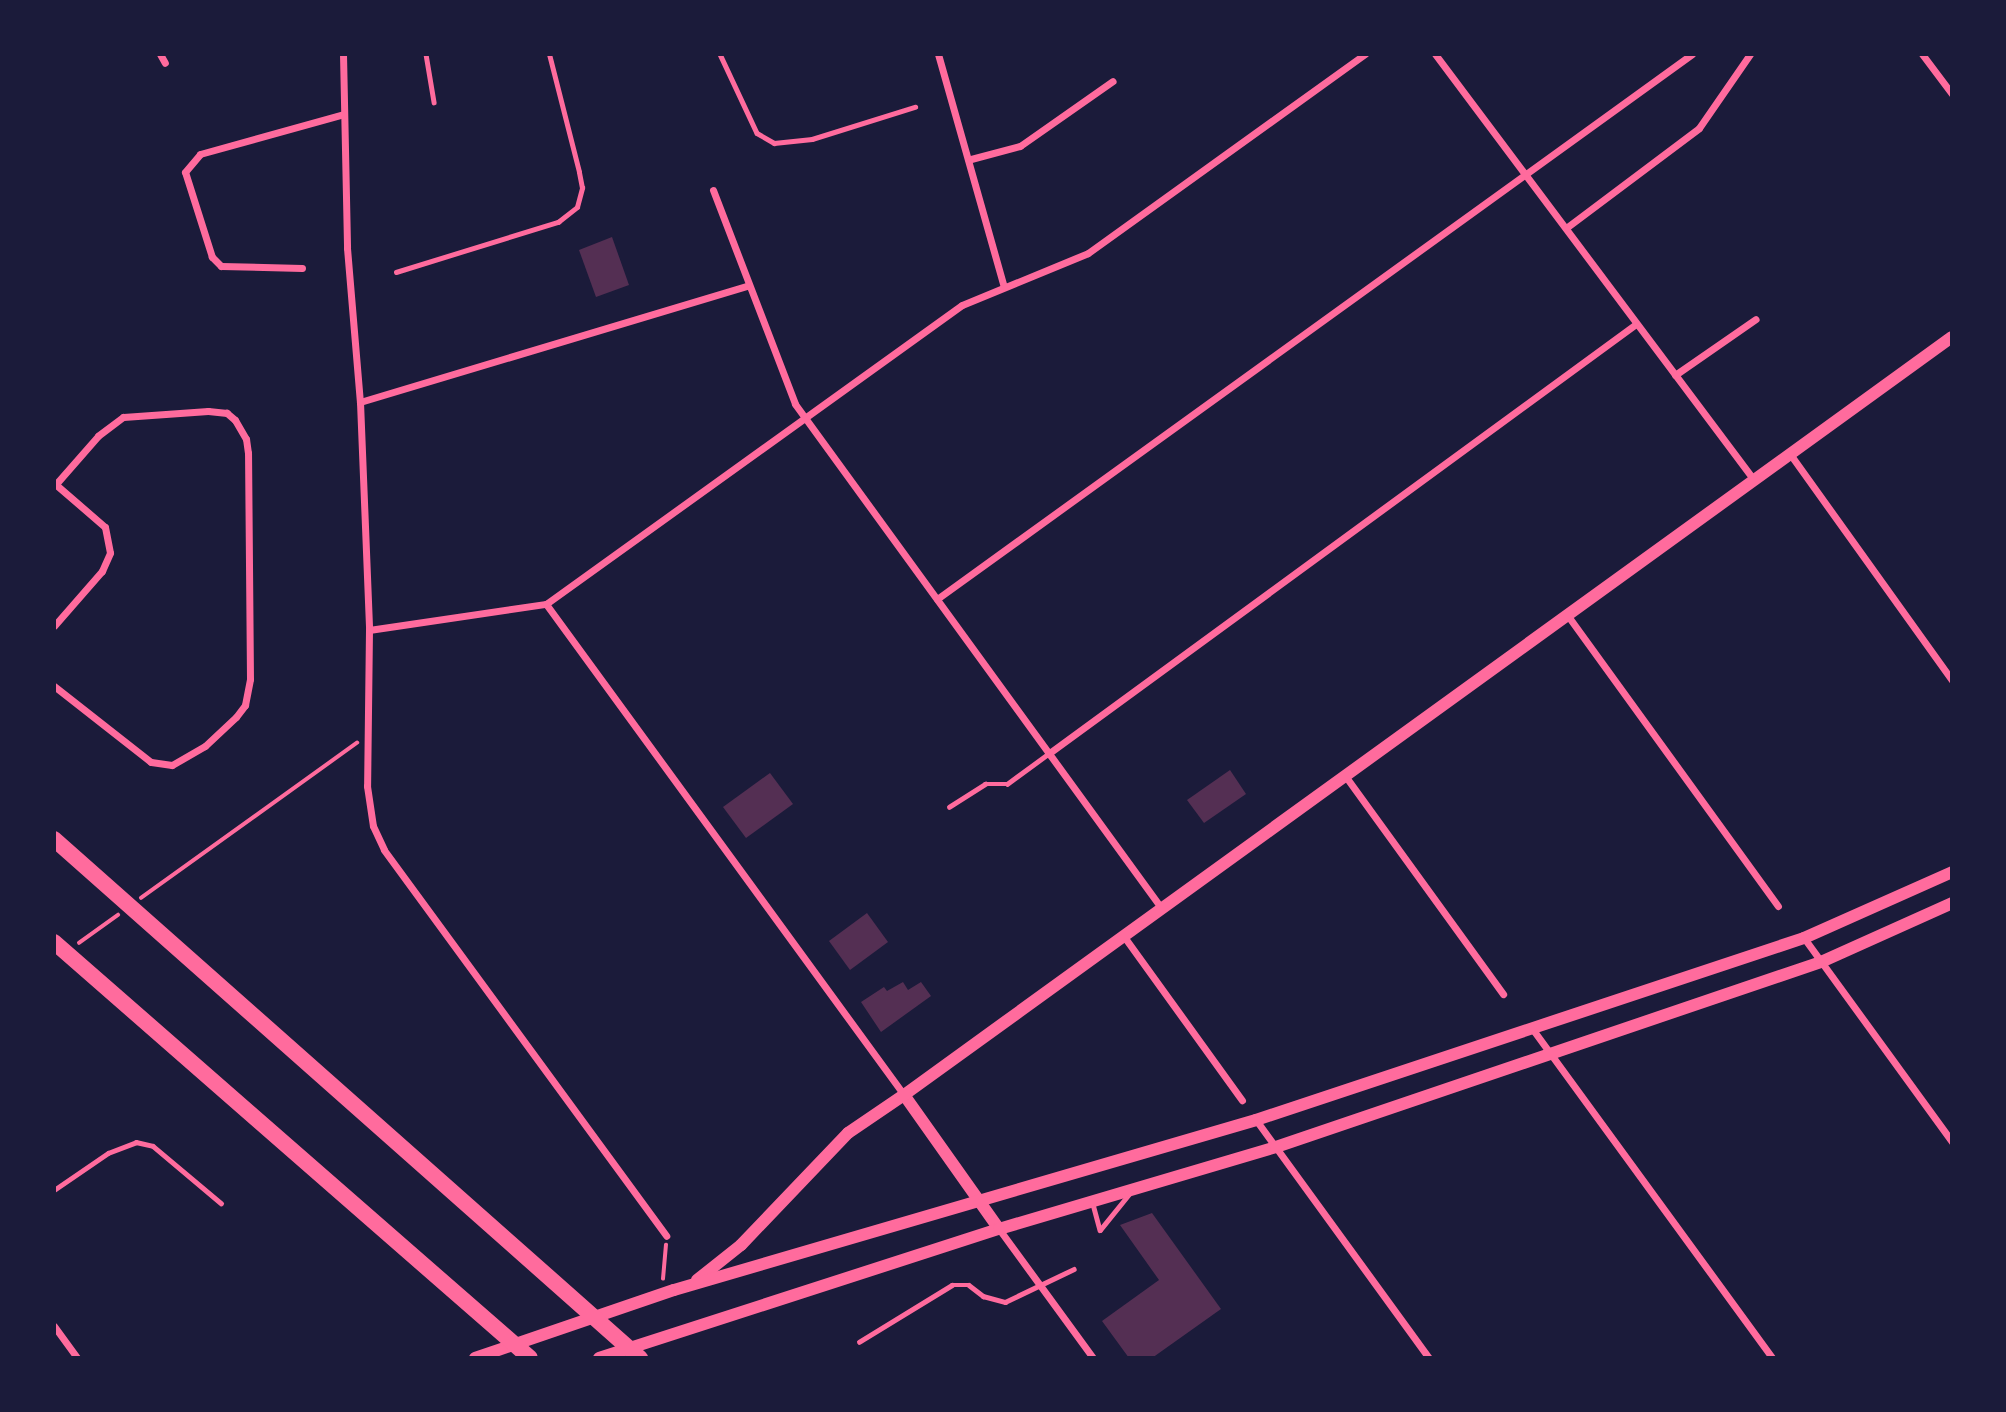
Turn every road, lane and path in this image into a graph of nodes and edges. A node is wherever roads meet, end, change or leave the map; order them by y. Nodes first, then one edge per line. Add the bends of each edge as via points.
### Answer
1 (160, 54) edge
2 (343, 54) edge
3 (426, 54) edge
4 (549, 54) edge
5 (720, 54) edge
6 (938, 54) edge
7 (1365, 54) edge
8 (1435, 54) edge
9 (1692, 54) edge
10 (1750, 54) edge
11 (1922, 54) edge
12 (165, 63) dead end
13 (1113, 81) dead end
14 (1952, 94) edge
15 (434, 102) dead end
16 (915, 107) dead end
17 (344, 114) junction
18 (971, 159) junction
19 (1526, 175) junction
20 (713, 190) dead end
21 (1566, 228) junction
22 (302, 268) dead end
23 (396, 272) dead end
24 (747, 286) junction
25 (1004, 287) junction
26 (1756, 319) dead end
27 (1636, 324) junction
28 (1952, 337) edge
29 (1675, 375) junction
30 (360, 402) junction
31 (805, 418) junction
32 (1790, 454) junction
33 (1754, 480) junction
34 (55, 483) edge
35 (937, 599) junction
36 (545, 604) junction
37 (1568, 616) junction
38 (54, 626) edge
39 (369, 630) junction
40 (1952, 680) edge
41 (54, 686) edge
42 (368, 735) junction
43 (1048, 754) junction
44 (1346, 777) junction
45 (949, 807) dead end
46 (54, 839) edge
47 (1952, 872) edge
48 (1952, 903) edge
49 (133, 904) dead end
50 (1779, 906) dead end
51 (1162, 909) junction
52 (121, 912) dead end
53 (1125, 937) junction
54 (1804, 938) junction
55 (54, 942) edge
56 (77, 944) dead end
57 (1821, 962) junction
58 (1503, 994) dead end
59 (1531, 1027) junction
60 (1549, 1052) junction
61 (904, 1095) junction
62 (1242, 1100) dead end
63 (1256, 1120) junction
64 (1952, 1142) edge
65 (1276, 1147) junction
66 (1134, 1188) junction
67 (54, 1190) edge
68 (975, 1199) junction
69 (1092, 1202) junction
70 (221, 1203) dead end
71 (999, 1229) junction
72 (666, 1236) joint
73 (1074, 1269) dead end
74 (1039, 1285) junction
75 (680, 1289) junction
76 (658, 1296) junction
77 (54, 1326) edge
78 (859, 1342) dead end
79 (77, 1358) edge
80 (475, 1358) edge
81 (530, 1358) edge
82 (599, 1358) edge
83 (640, 1358) edge
84 (1093, 1358) edge
85 (1429, 1358) edge
86 (1772, 1358) edge

1 - 12 street
2 - 17 street
3 - 15 lane
4 - 23 lane via 582,188 577,207 558,222
5 - 16 lane via 757,133 774,143 812,139
6 - 18 street
7 - 25 street via 1088,253
8 - 19 street
9 - 19 street
10 - 21 street via 1699,128
11 - 14 street
13 - 18 street via 1020,146
17 - 22 street via 200,154 185,172 216,262 226,269
17 - 30 street via 347,248
18 - 25 street
19 - 21 street
19 - 35 street
20 - 24 street
21 - 27 street
24 - 30 street
24 - 31 street via 788,390
25 - 31 street via 962,305
26 - 29 street
27 - 29 street
27 - 43 street
28 - 32 main road
29 - 33 street
30 - 39 street
31 - 35 street
31 - 36 street
32 - 33 main road
32 - 40 street
33 - 37 main road
34 - 38 street via 105,527 110,553 102,571
34 - 41 street via 122,416 227,413 246,439 250,679 236,717 205,746 172,765 151,762
35 - 43 street
36 - 39 street
36 - 61 street
37 - 44 main road
37 - 50 street
39 - 42 street
42 - 49 path
42 - 72 street via 368,804 384,850
43 - 45 lane via 1007,784 985,784
43 - 51 street
44 - 51 main road
44 - 58 street
46 - 83 highway
47 - 54 main road
48 - 57 main road
51 - 53 main road
52 - 56 path
53 - 61 main road
53 - 62 street
54 - 57 street
54 - 59 main road
55 - 81 highway
57 - 60 main road
57 - 64 street
59 - 60 street
59 - 63 main road
60 - 65 main road
60 - 86 street
61 - 68 main road
61 - 75 main road via 848,1133 741,1245
63 - 65 street
63 - 68 main road
65 - 66 main road
65 - 85 street
66 - 69 main road
66 - 69 lane via 1100,1230
67 - 70 lane via 108,1153 136,1142 153,1146
68 - 71 main road
68 - 75 main road
69 - 71 main road
71 - 74 street
71 - 82 main road
72 - 76 path via 668,1260
73 - 74 lane
74 - 78 lane via 1005,1302 983,1296 969,1285 953,1285
74 - 84 street
75 - 76 main road
76 - 80 main road
77 - 79 street

